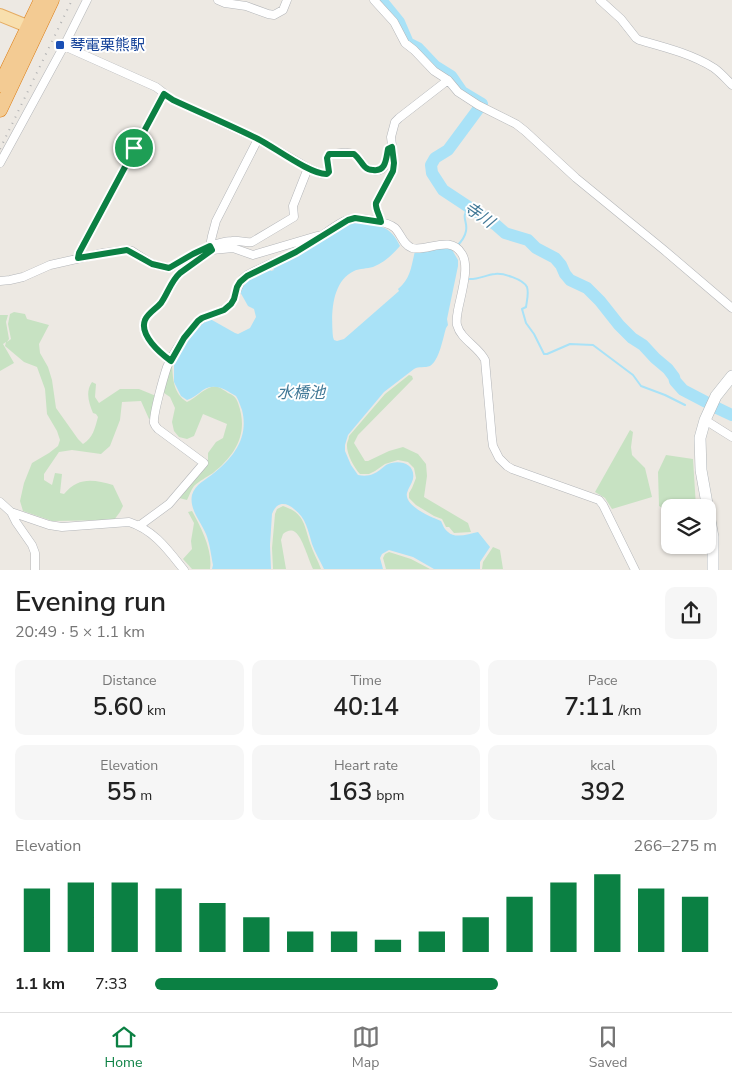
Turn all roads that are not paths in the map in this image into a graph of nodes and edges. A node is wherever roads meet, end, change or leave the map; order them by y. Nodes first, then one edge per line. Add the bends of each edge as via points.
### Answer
1 (41, 0) edge
2 (52, 0) edge
3 (87, 0) edge
4 (218, 0) edge
5 (287, 0) edge
6 (374, 0) edge
7 (600, 0) edge
8 (0, 15) edge
9 (33, 28) junction
10 (64, 46) junction
11 (448, 80) junction
12 (0, 85) edge
13 (732, 85) edge
14 (164, 94) junction
15 (0, 110) edge
16 (258, 139) junction
17 (392, 147) junction
18 (0, 163) edge
19 (308, 168) junction
20 (381, 222) junction
21 (321, 236) junction
22 (211, 248) junction
23 (78, 258) junction
24 (0, 281) edge
25 (732, 308) edge
26 (171, 361) junction
27 (732, 376) edge
28 (705, 420) junction
29 (732, 437) edge
30 (0, 502) edge
31 (11, 512) junction
32 (139, 526) junction
33 (35, 570) edge
34 (184, 570) edge
35 (635, 570) edge
36 (713, 570) edge

1 - 9 highway
2 - 9 highway
3 - 10 street
4 - 5 street via 274,14 283,10
6 - 11 street via 394,22 405,44
7 - 13 street via 639,40 704,62
8 - 9 main road
9 - 12 highway
9 - 15 highway
10 - 14 street via 156,87
10 - 18 street
11 - 17 street via 395,122
11 - 25 street via 458,92 525,130 576,178
14 - 16 street
14 - 23 street
16 - 19 street
16 - 22 street via 216,221
17 - 19 street via 388,149 385,165 376,171 365,167 351,153 329,154 327,174
17 - 20 street via 393,171 376,203
19 - 22 street via 293,206 294,217 252,242 232,241
20 - 21 street via 355,218
20 - 35 street via 394,227 412,248 444,244 461,252 466,261 457,322 460,332 485,360 495,451 503,462 517,471 599,500
21 - 22 street via 253,255 233,248
21 - 26 street via 247,276 237,287 231,304 198,321
22 - 23 street via 169,268 152,264 127,250
22 - 26 street via 176,277 161,303 144,323 149,339
23 - 24 street
26 - 32 street via 159,399 155,426 204,463 169,504
27 - 28 main road via 716,396
28 - 29 street
28 - 36 main road via 700,454 713,537
30 - 31 street
31 - 32 street via 56,526 130,522
31 - 33 street via 32,545
32 - 34 street via 150,532

